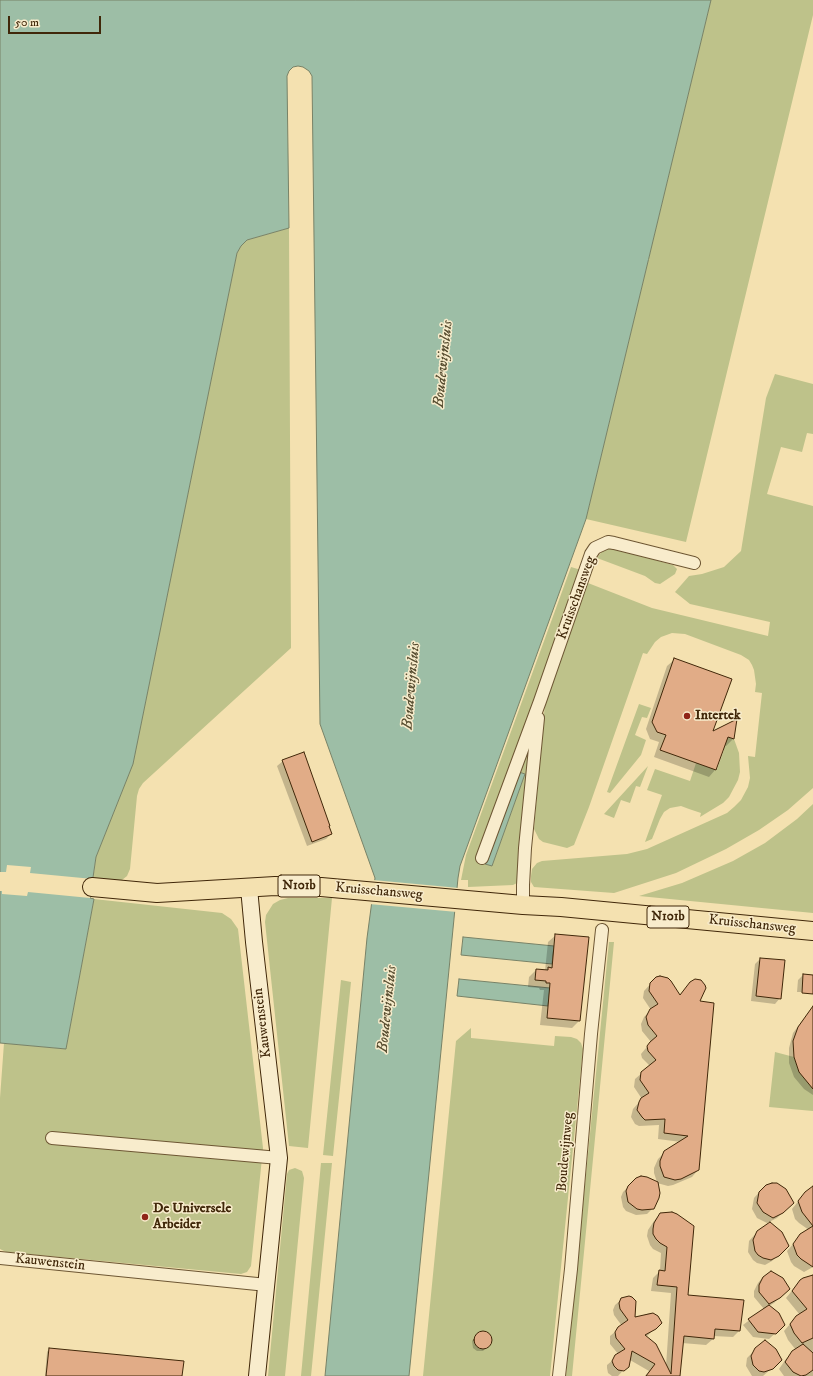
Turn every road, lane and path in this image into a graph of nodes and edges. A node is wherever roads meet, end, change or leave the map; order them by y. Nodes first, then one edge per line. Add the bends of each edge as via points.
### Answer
1 (694, 563) dead end
2 (540, 701) junction
3 (482, 858) dead end
4 (92, 888) dead end
5 (249, 888) junction
6 (523, 905) junction
7 (602, 930) dead end
8 (813, 931) edge
9 (52, 1138) dead end
10 (279, 1158) junction
11 (0, 1258) edge
12 (267, 1285) junction
13 (257, 1376) edge
14 (559, 1376) edge

1 - 2 street, Kruisschansweg via 608,542 596,548 591,554
2 - 3 street, Kruisschansweg
2 - 6 street, Kruisschansweg via 525,848
4 - 5 main road, Kruisschansweg / N101b via 157,893
5 - 6 main road, Kruisschansweg / N101b via 302,886
5 - 10 street, Kauwenstein
6 - 8 main road, Kruisschansweg / N101b
7 - 14 street, Boudewijnweg
9 - 10 street
10 - 12 street, Kauwenstein
11 - 12 street, Kauwenstein
12 - 13 street, Kauwenstein

